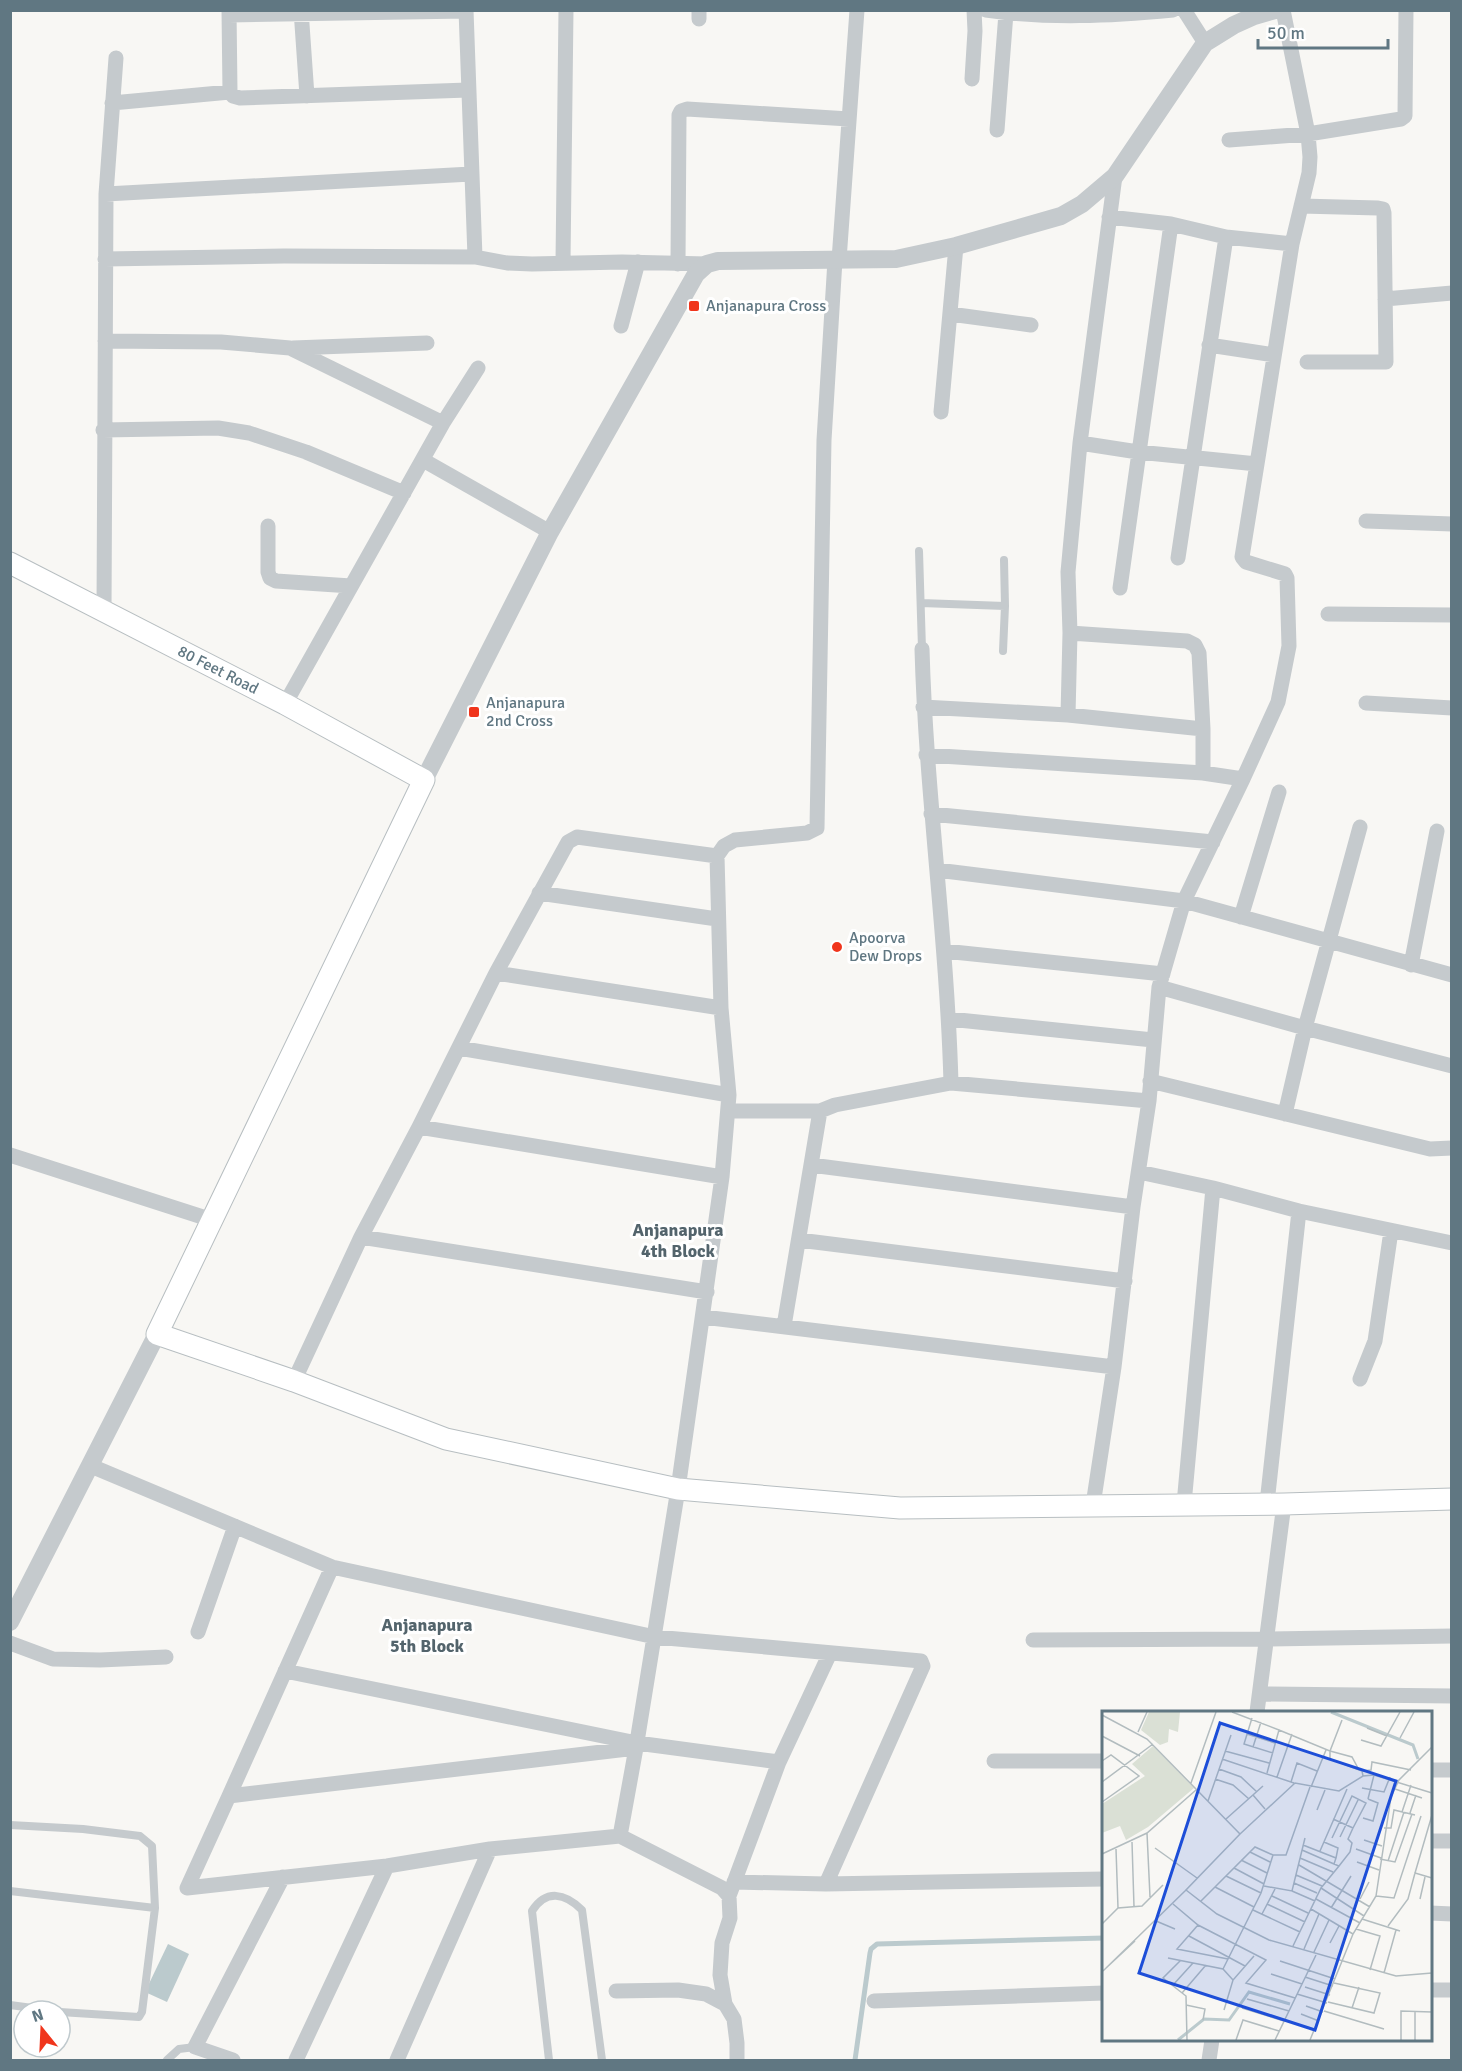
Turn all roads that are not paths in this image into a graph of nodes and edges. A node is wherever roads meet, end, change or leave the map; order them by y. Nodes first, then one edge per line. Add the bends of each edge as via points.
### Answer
1 (566, 10) edge
2 (857, 10) edge
3 (974, 10) edge
4 (986, 10) edge
5 (1184, 10) edge
6 (1275, 10) edge
7 (1283, 10) edge
8 (1406, 10) edge
9 (466, 11) edge
10 (1163, 11) edge
11 (301, 12) edge
12 (229, 13) edge
13 (1006, 13) junction
14 (1205, 43) junction
15 (116, 58) dead end
16 (972, 79) dead end
17 (468, 90) junction
18 (230, 92) junction
19 (307, 96) junction
20 (112, 103) junction
21 (849, 119) junction
22 (997, 130) dead end
23 (1308, 134) junction
24 (1229, 140) dead end
25 (471, 174) junction
26 (1115, 176) junction
27 (105, 194) junction
28 (1301, 206) junction
29 (1109, 217) junction
30 (1171, 224) junction
31 (1226, 237) junction
32 (1292, 244) junction
33 (956, 246) junction
34 (475, 257) junction
35 (105, 259) junction
36 (837, 260) junction
37 (563, 262) junction
38 (639, 262) junction
39 (678, 264) junction
40 (707, 264) junction
41 (1452, 292) edge
42 (1385, 299) junction
43 (950, 314) junction
44 (1030, 325) dead end
45 (621, 326) dead end
46 (105, 341) junction
47 (427, 343) dead end
48 (1209, 345) junction
49 (290, 348) junction
50 (1274, 355) junction
51 (1307, 362) dead end
52 (478, 368) dead end
53 (941, 412) dead end
54 (443, 423) junction
55 (104, 430) junction
56 (1080, 443) junction
57 (1138, 452) junction
58 (1192, 457) junction
59 (423, 460) junction
60 (1257, 464) junction
61 (404, 494) junction
62 (1366, 521) dead end
63 (1452, 524) edge
64 (268, 526) dead end
65 (550, 532) junction
66 (919, 551) dead end
67 (1178, 558) dead end
68 (1004, 560) dead end
69 (10, 563) edge
70 (351, 586) junction
71 (1120, 588) dead end
72 (921, 603) junction
73 (1005, 606) junction
74 (104, 611) junction
75 (1328, 614) dead end
76 (1452, 615) edge
77 (1070, 633) junction
78 (922, 649) joint
79 (1003, 651) dead end
80 (1366, 703) dead end
81 (285, 704) junction
82 (923, 707) junction
83 (1452, 708) edge
84 (1068, 715) junction
85 (1203, 729) junction
86 (926, 754) junction
87 (1203, 772) junction
88 (1243, 779) junction
89 (424, 780) junction
90 (1279, 792) dead end
91 (931, 814) junction
92 (1360, 827) dead end
93 (1437, 831) dead end
94 (1213, 842) junction
95 (717, 856) junction
96 (937, 870) junction
97 (540, 892) junction
98 (1184, 901) junction
99 (1241, 917) junction
100 (717, 919) junction
101 (1329, 943) junction
102 (944, 951) junction
103 (1412, 965) junction
104 (496, 973) junction
105 (1452, 975) edge
106 (1161, 980) junction
107 (721, 1008) junction
108 (949, 1019) junction
109 (1305, 1028) junction
110 (1153, 1040) junction
111 (459, 1048) junction
112 (1452, 1066) edge
113 (1150, 1081) junction
114 (951, 1083) junction
115 (1149, 1101) junction
116 (729, 1103) junction
117 (820, 1111) junction
118 (1285, 1114) junction
119 (419, 1127) junction
120 (1452, 1148) edge
121 (10, 1155) edge
122 (811, 1165) junction
123 (1139, 1172) junction
124 (722, 1177) junction
125 (1213, 1188) junction
126 (1133, 1207) junction
127 (1299, 1211) junction
128 (212, 1220) junction
129 (1391, 1231) junction
130 (361, 1237) junction
131 (799, 1240) junction
132 (1452, 1243) edge
133 (1125, 1281) junction
134 (707, 1292) junction
135 (704, 1317) junction
136 (784, 1326) junction
137 (157, 1334) junction
138 (1114, 1367) junction
139 (1360, 1379) dead end
140 (294, 1381) junction
141 (91, 1466) junction
142 (678, 1489) junction
143 (1452, 1499) edge
144 (1184, 1504) junction
145 (1276, 1504) junction
146 (1093, 1505) junction
147 (235, 1526) junction
148 (333, 1567) junction
149 (10, 1622) edge
150 (198, 1632) dead end
151 (1452, 1635) edge
152 (655, 1637) junction
153 (1266, 1639) junction
154 (1033, 1640) dead end
155 (10, 1644) edge
156 (830, 1653) junction
157 (166, 1657) dead end
158 (285, 1671) junction
159 (1260, 1694) junction
160 (1452, 1696) edge
161 (1257, 1711) edge
162 (637, 1745) junction
163 (994, 1761) dead end
164 (1102, 1761) edge
165 (779, 1762) junction
166 (1432, 1770) edge
167 (1452, 1770) edge
168 (229, 1796) junction
169 (10, 1825) edge
170 (620, 1836) junction
171 (1432, 1841) edge
172 (1452, 1841) edge
173 (490, 1849) junction
174 (387, 1866) junction
175 (283, 1877) junction
176 (1102, 1879) edge
177 (826, 1884) junction
178 (731, 1889) junction
179 (10, 1891) edge
180 (155, 1908) junction
181 (1432, 1913) edge
182 (1452, 1914) edge
183 (1432, 1990) edge
184 (1452, 1990) edge
185 (616, 1991) dead end
186 (1102, 1993) edge
187 (874, 2001) dead end
188 (725, 2004) junction
189 (72, 2013) edge
190 (1212, 2041) edge
191 (195, 2047) junction
192 (167, 2061) edge
193 (233, 2061) edge
194 (296, 2061) edge
195 (397, 2061) edge
196 (549, 2061) edge
197 (602, 2061) edge
198 (737, 2061) edge
199 (1209, 2061) edge

1 - 37 street
2 - 21 street
3 - 16 street
4 - 13 street
5 - 14 street
6 - 14 street via 1234,25
7 - 23 street
8 - 23 street via 1405,116
9 - 11 street
9 - 17 street
10 - 13 street via 1082,17
11 - 12 street
11 - 19 street
12 - 18 street
13 - 22 street
14 - 26 street
15 - 20 street
17 - 19 street
17 - 25 street
18 - 19 street via 240,98
18 - 20 street
20 - 27 street
21 - 36 street
21 - 39 street via 681,111
23 - 24 street
23 - 28 street via 1309,173
25 - 27 street
25 - 34 street
26 - 29 street
26 - 33 street via 1061,216
27 - 35 street
28 - 32 street
28 - 42 street via 1383,209
29 - 30 street
29 - 56 street
30 - 31 street
30 - 57 street
31 - 32 street
31 - 48 street
32 - 50 street
33 - 36 street via 896,259
33 - 43 street
34 - 35 street
34 - 37 street via 507,263
35 - 46 street
36 - 40 street
36 - 95 street via 824,440 817,828 807,833 735,840 723,846
37 - 38 street
38 - 39 street
38 - 45 street
39 - 40 street
40 - 65 street via 696,274
41 - 42 street
42 - 51 street via 1386,362
43 - 44 street
43 - 53 street
46 - 49 street via 220,342
46 - 55 street
47 - 49 street
48 - 50 street
48 - 58 street
49 - 54 street
50 - 60 street
52 - 54 street
54 - 59 street
55 - 61 street via 218,428 249,433 306,452
55 - 74 street
56 - 57 street
56 - 77 street via 1068,572
57 - 58 street
57 - 71 street
58 - 60 street
58 - 67 street
59 - 61 street
59 - 65 street
60 - 88 street via 1242,557 1246,562 1285,574 1289,646 1278,702
61 - 70 street
62 - 63 street
64 - 70 street via 270,578
65 - 89 street
66 - 72 lane
68 - 73 lane
69 - 74 main road, 80 Feet Road
70 - 81 street
72 - 73 lane
72 - 78 lane
73 - 79 lane
74 - 81 main road, 80 Feet Road
75 - 76 street
77 - 84 street
77 - 85 street via 1187,641 1195,645 1199,653
78 - 82 street
80 - 83 street
81 - 89 main road, 80 Feet Road
82 - 84 street
82 - 86 street
84 - 85 street
85 - 87 street
86 - 87 street
86 - 91 street
87 - 88 street
88 - 94 street
89 - 128 main road
90 - 99 street
91 - 94 street
91 - 96 street
92 - 101 street
93 - 103 street
94 - 98 street
95 - 97 street via 577,837 568,842
95 - 100 street
96 - 98 street
96 - 102 street
97 - 100 street
97 - 104 street
98 - 99 street
98 - 106 street
99 - 101 street
100 - 107 street
101 - 103 street
101 - 109 street
102 - 106 street
102 - 108 street
103 - 105 street
104 - 107 street
104 - 111 street
106 - 109 street
106 - 110 street
107 - 116 street
108 - 110 street
108 - 114 street
109 - 112 street
109 - 118 street
110 - 113 street
111 - 116 street
111 - 119 street
113 - 115 street
113 - 118 street
114 - 115 street
114 - 117 street
115 - 123 street
116 - 117 street
116 - 124 street
117 - 122 street
118 - 120 street via 1430,1149
119 - 124 street
119 - 130 street
121 - 128 street
122 - 126 street
122 - 131 street
123 - 125 street
123 - 126 street
124 - 134 street
125 - 127 street
125 - 144 street
126 - 133 street
127 - 129 street
127 - 145 street
128 - 137 main road
129 - 132 street
129 - 139 street via 1375,1341
130 - 134 street
130 - 140 street
131 - 133 street
131 - 136 street
133 - 138 street
134 - 135 street
135 - 136 street
135 - 142 street
136 - 138 street
137 - 140 main road
137 - 141 street
138 - 146 street
140 - 142 main road via 446,1439
141 - 147 street
141 - 149 street
142 - 146 main road via 900,1508
142 - 152 street
143 - 145 main road
144 - 145 main road
144 - 146 main road
145 - 153 street
147 - 148 street
147 - 150 street
148 - 152 street
148 - 158 street
151 - 153 street
152 - 156 street
152 - 162 street
153 - 154 street
153 - 159 street
155 - 157 street via 53,1659
156 - 165 street
156 - 177 street via 923,1664
158 - 162 street
158 - 168 street
159 - 160 street
159 - 161 street
162 - 165 street
162 - 168 street
162 - 170 street
163 - 164 street
165 - 178 street
166 - 167 street
168 - 175 street via 188,1887
169 - 180 lane via 140,1836 152,1846
170 - 173 street
170 - 178 street
171 - 172 street
173 - 174 street
173 - 195 street
174 - 175 street
174 - 194 street
175 - 191 street
176 - 177 street
177 - 178 street
178 - 188 street via 720,1975
179 - 180 lane
180 - 189 lane via 139,2017
181 - 182 street
183 - 184 street
185 - 188 street via 678,1990 706,1994
186 - 187 street
188 - 198 street via 734,2019
190 - 199 street
191 - 192 lane via 179,2049
191 - 193 street
196 - 197 lane via 532,1911 537,1903 552,1895 567,1897 582,1910

